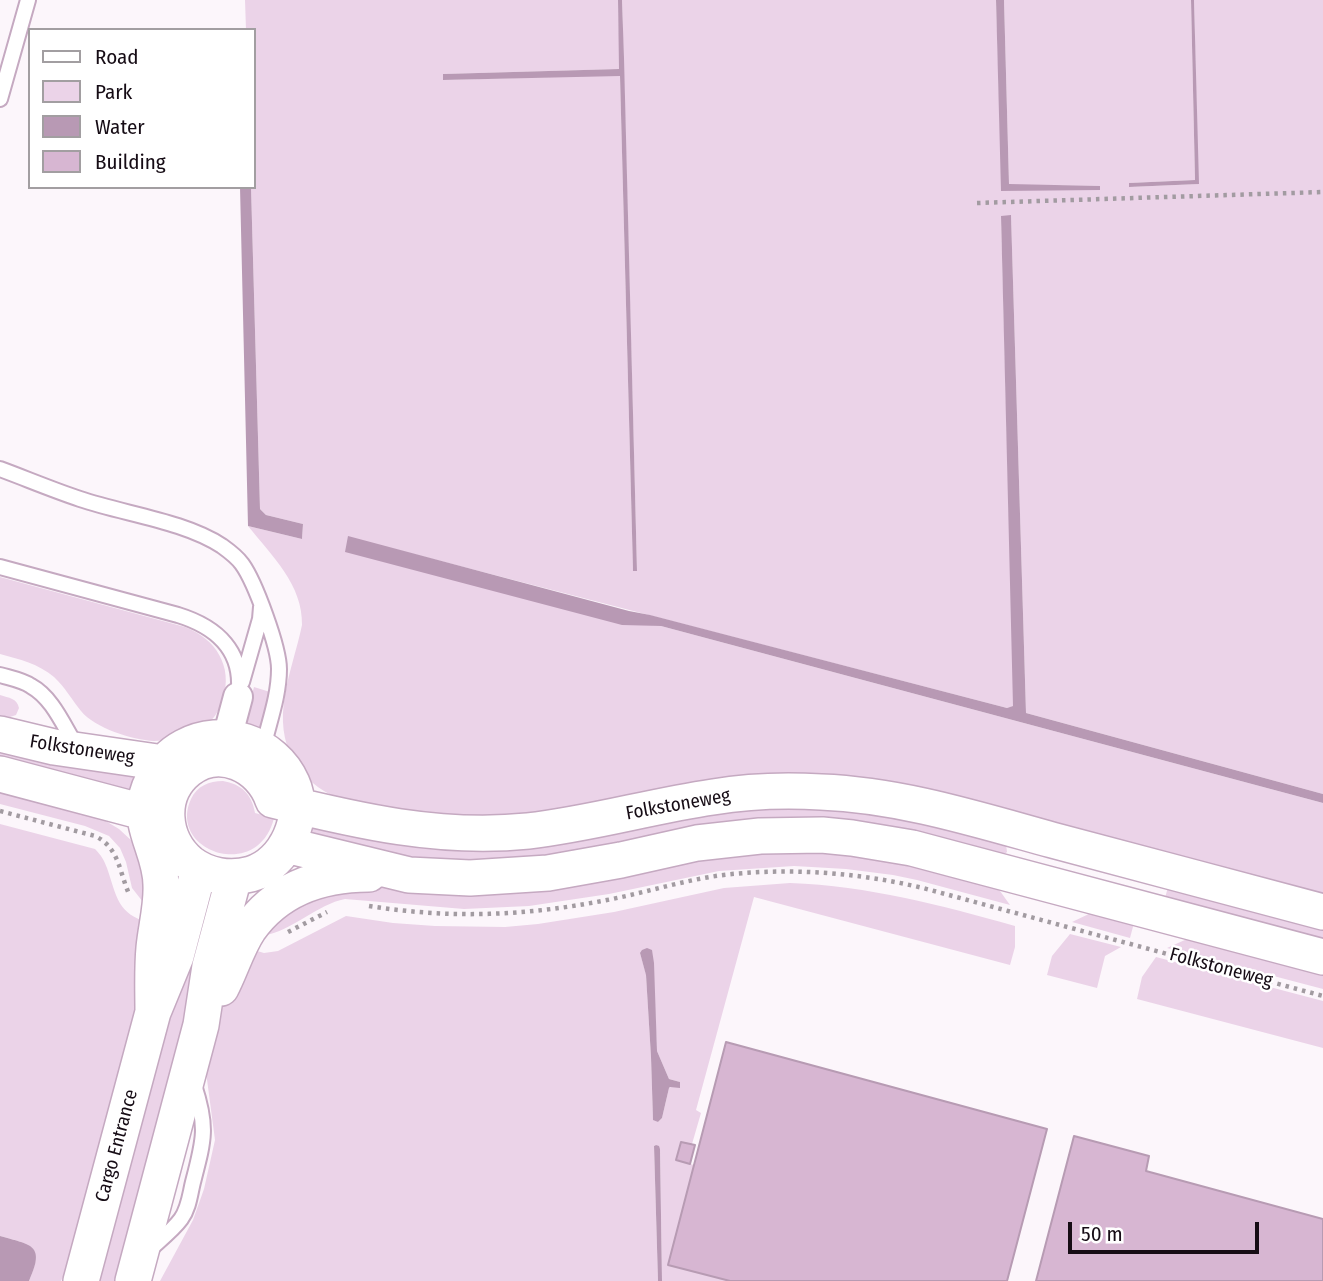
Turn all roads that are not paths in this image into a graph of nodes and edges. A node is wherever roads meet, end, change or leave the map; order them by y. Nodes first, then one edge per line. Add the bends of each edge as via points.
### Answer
1 (28, 0) edge
2 (0, 99) edge
3 (0, 469) edge
4 (0, 567) edge
5 (260, 600) junction
6 (0, 675) edge
7 (238, 697) junction
8 (0, 734) edge
9 (227, 738) junction
10 (262, 749) junction
11 (79, 751) junction
12 (164, 763) junction
13 (0, 774) edge
14 (296, 806) junction
15 (156, 815) junction
16 (286, 845) junction
17 (1053, 863) junction
18 (199, 869) junction
19 (409, 874) junction
20 (234, 877) junction
21 (1323, 912) edge
22 (1323, 957) edge
23 (153, 1012) junction
24 (201, 1025) junction
25 (136, 1270) edge
26 (81, 1281) edge

1 - 2 lane
3 - 5 lane via 79,499 208,538 235,556
4 - 7 lane via 200,623 229,647 239,675
5 - 7 lane via 261,612
5 - 10 lane via 279,666
6 - 11 lane via 32,686 47,698
7 - 9 street
8 - 11 street, Folkstoneweg
9 - 10 street
9 - 12 street via 193,742
10 - 14 street via 292,782
11 - 12 street, Folkstoneweg
12 - 15 street via 147,797
13 - 15 street, Folkstoneweg
14 - 15 street via 273,800 265,782 251,769 211,760 188,770
14 - 16 street
14 - 17 street, Folkstoneweg via 395,827 490,834 558,827 716,796 823,792 915,804
15 - 18 street via 182,855
15 - 23 street, Cargo Entrance via 147,828 162,883 153,950
16 - 19 street, Folkstoneweg
16 - 20 street via 258,871
17 - 19 street, Folkstoneweg via 957,860 883,842 791,835 728,838 548,873 470,878
17 - 21 street, Folkstoneweg
17 - 22 street, Folkstoneweg
18 - 20 street
18 - 23 street, Cargo Entrance via 176,956
19 - 24 street via 322,878 279,899 250,928
20 - 24 street via 210,966
23 - 26 street, Cargo Entrance
24 - 25 street

